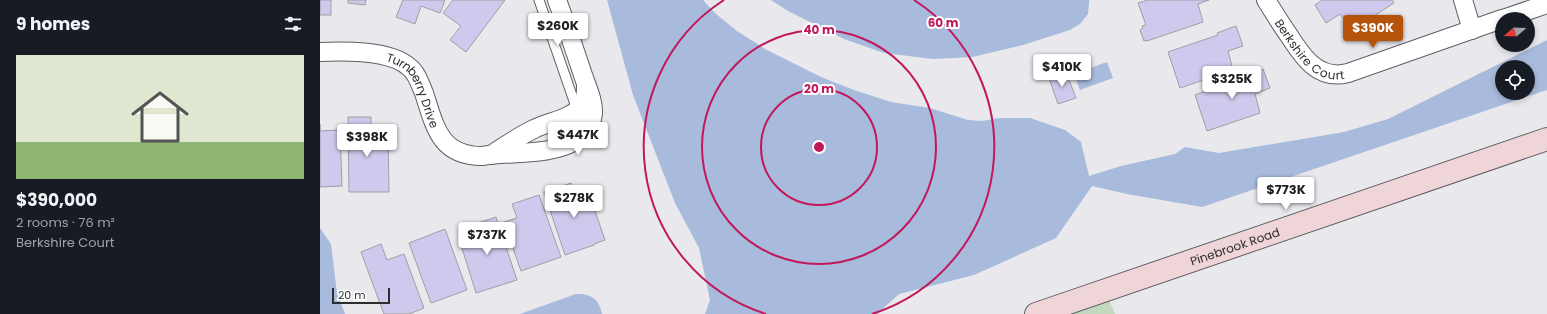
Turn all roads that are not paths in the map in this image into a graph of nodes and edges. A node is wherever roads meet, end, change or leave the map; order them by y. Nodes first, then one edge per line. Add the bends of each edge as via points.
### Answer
1 (539, 0) edge
2 (557, 0) edge
3 (1266, 0) edge
4 (1463, 0) edge
5 (1547, 4) edge
6 (1524, 12) edge
7 (1495, 22) edge
8 (1472, 30) junction
9 (320, 52) edge
10 (586, 85) junction
11 (577, 110) junction
12 (586, 137) junction
13 (1547, 140) edge
14 (491, 155) junction
15 (1036, 314) edge

1 - 11 lane
2 - 10 street
3 - 8 street, Berkshire Court via 1305,59 1319,70 1333,75 1348,73
4 - 8 street
5 - 6 street, Berkshire Court
7 - 8 street, Berkshire Court
9 - 14 street, Turnberry Drive via 380,55 404,63 416,74 420,82 439,136 466,155
10 - 11 street via 584,102
10 - 12 street via 593,113
11 - 12 lane
11 - 14 street via 524,133
12 - 14 street, Turnberry Drive via 552,149
13 - 15 street, Pinebrook Road

